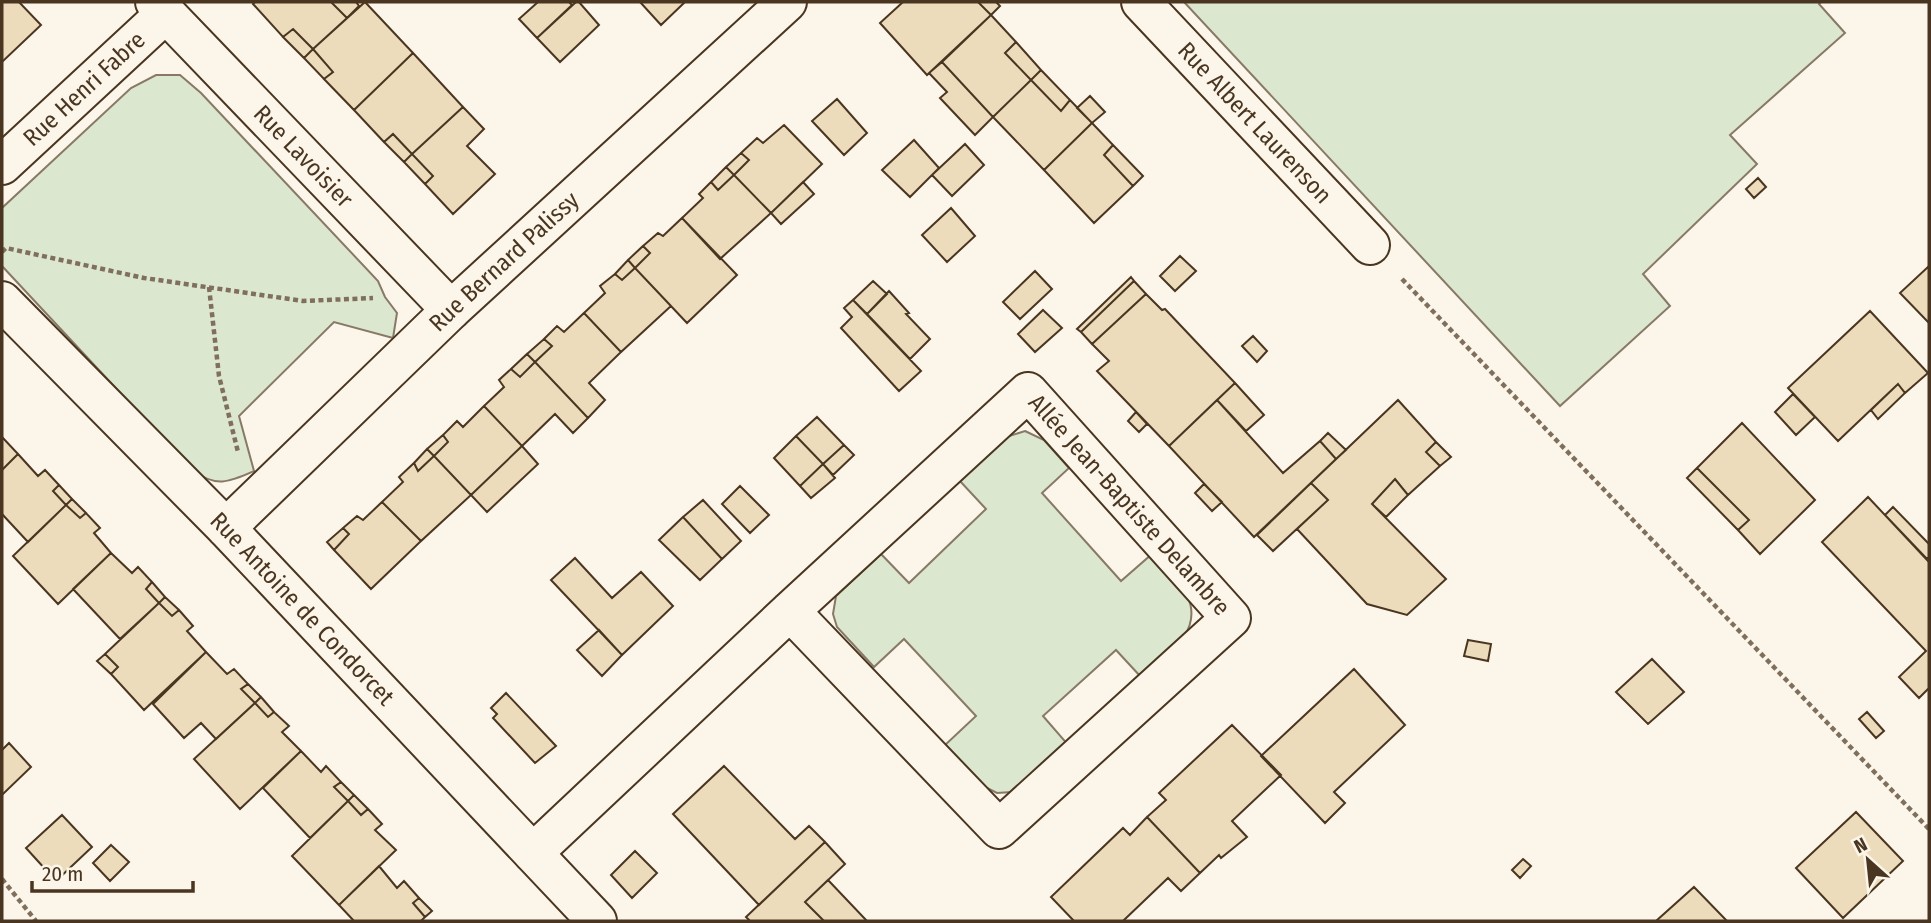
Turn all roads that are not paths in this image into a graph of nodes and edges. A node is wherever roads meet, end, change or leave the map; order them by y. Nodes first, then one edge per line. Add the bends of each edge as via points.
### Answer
1 (787, 2) edge
2 (1141, 2) edge
3 (160, 7) edge
4 (2, 165) edge
5 (1370, 245) road end
6 (2, 301) edge
7 (451, 310) junction
8 (226, 528) junction
9 (790, 611) junction
10 (533, 853) junction
11 (597, 921) edge

1 - 7 street, Rue Bernard Palissy
2 - 5 street, Rue Albert Laurenson
3 - 4 street, Rue Henri Fabre
3 - 7 street, Rue Lavoisier
6 - 8 street, Rue Antoine de Condorcet
7 - 8 street, Rue Bernard Palissy
8 - 10 street, Rue Antoine de Condorcet
9 - 9 street, Allée Jean-Baptiste Delambre via 1028,392 1231,618 999,829
9 - 10 street, Allée Jean-Baptiste Delambre
10 - 11 street, Rue Antoine de Condorcet

